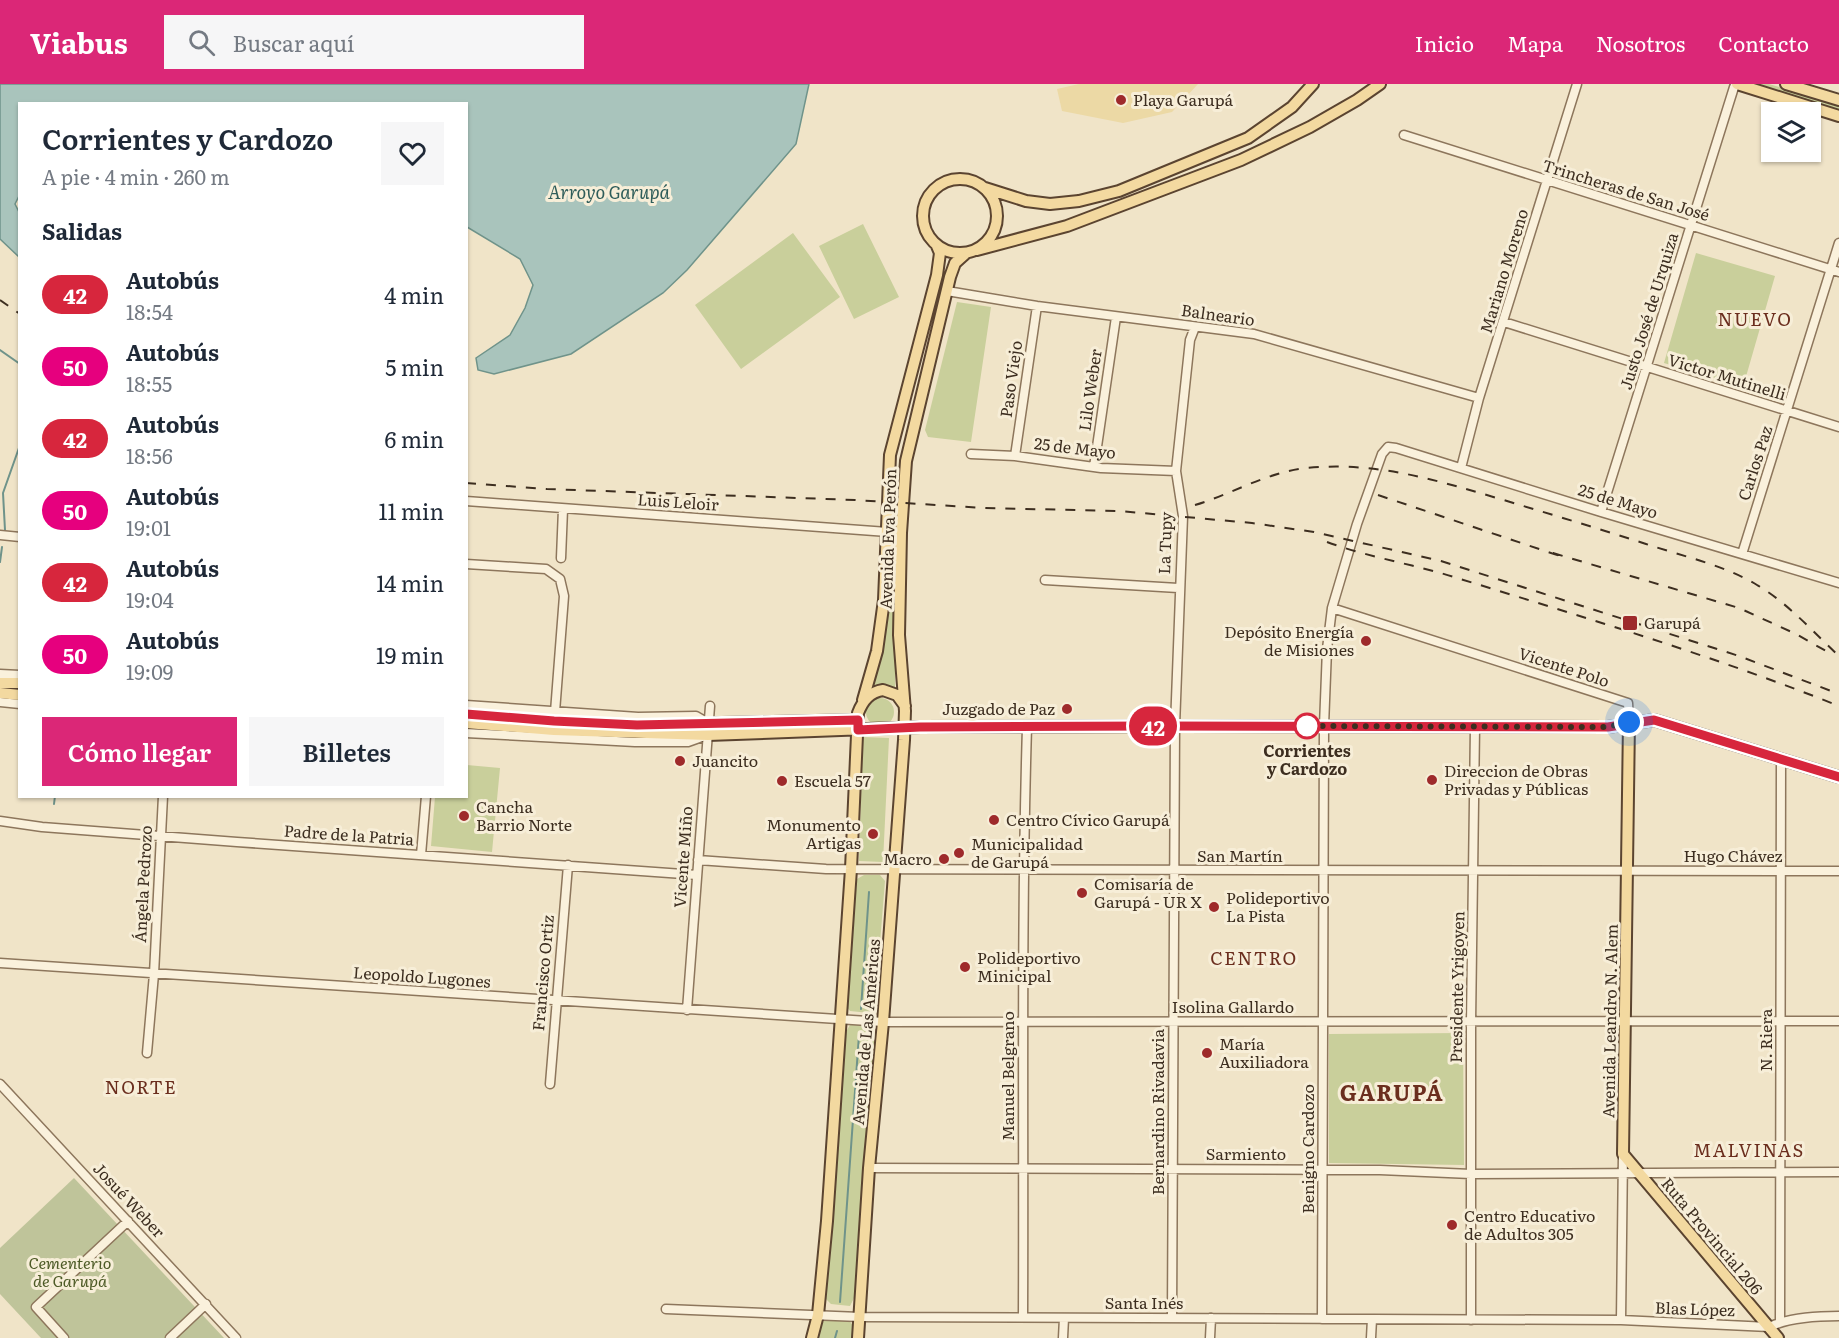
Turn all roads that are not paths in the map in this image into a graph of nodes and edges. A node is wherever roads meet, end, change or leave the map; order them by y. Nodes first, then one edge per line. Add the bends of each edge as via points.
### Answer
1 (1313, 84) edge
2 (1380, 84) edge
3 (1577, 84) edge
4 (1736, 84) edge
5 (1786, 84) edge
6 (1839, 100) edge
7 (1839, 116) edge
8 (1404, 135) dead end
9 (1547, 181) junction
10 (985, 188) junction
11 (1691, 226) junction
12 (1839, 243) edge
13 (937, 246) junction
14 (977, 250) junction
15 (965, 254) junction
16 (1835, 271) edge
17 (947, 291) junction
18 (1037, 306) junction
19 (1116, 317) junction
20 (1504, 322) junction
21 (1195, 327) junction
22 (1647, 367) junction
23 (1479, 398) junction
24 (1788, 411) junction
25 (1839, 427) edge
26 (971, 454) dead end
27 (1015, 456) junction
28 (1094, 467) junction
29 (1461, 468) junction
30 (1176, 471) junction
31 (468, 501) edge
32 (563, 508) junction
33 (1601, 512) junction
34 (887, 533) junction
35 (901, 533) junction
36 (0, 535) edge
37 (18, 537) edge
38 (1742, 554) junction
39 (561, 558) dead end
40 (468, 564) edge
41 (1045, 580) dead end
42 (1839, 583) edge
43 (1178, 588) junction
44 (1332, 608) junction
45 (0, 674) edge
46 (18, 675) edge
47 (0, 683) edge
48 (18, 683) edge
49 (0, 693) edge
50 (18, 695) edge
51 (0, 702) edge
52 (862, 703) junction
53 (18, 704) edge
54 (468, 705) edge
55 (710, 706) dead end
56 (905, 706) junction
57 (555, 711) junction
58 (468, 714) edge
59 (1629, 722) junction
60 (468, 723) edge
61 (858, 725) junction
62 (1174, 726) junction
63 (1324, 726) junction
64 (1027, 727) junction
65 (1475, 727) junction
66 (708, 729) junction
67 (904, 729) junction
68 (468, 733) edge
69 (1781, 758) junction
70 (1839, 777) edge
71 (163, 798) edge
72 (426, 798) edge
73 (0, 821) edge
74 (160, 836) junction
75 (421, 855) junction
76 (698, 860) junction
77 (568, 865) junction
78 (851, 869) junction
79 (893, 870) junction
80 (1025, 870) junction
81 (1174, 870) junction
82 (1324, 871) junction
83 (1839, 871) edge
84 (1473, 872) junction
85 (1628, 872) junction
86 (1782, 872) junction
87 (697, 875) junction
88 (0, 963) edge
89 (154, 974) junction
90 (555, 1001) junction
91 (687, 1010) junction
92 (841, 1020) junction
93 (1625, 1021) junction
94 (1782, 1021) junction
95 (1839, 1021) edge
96 (883, 1022) junction
97 (1022, 1022) junction
98 (1323, 1022) junction
99 (1173, 1023) junction
100 (1471, 1023) junction
101 (147, 1053) dead end
102 (0, 1084) edge
103 (550, 1084) dead end
104 (1623, 1154) junction
105 (869, 1168) junction
106 (1024, 1168) junction
107 (1173, 1169) junction
108 (1323, 1170) junction
109 (1781, 1172) junction
110 (1839, 1172) edge
111 (1623, 1173) junction
112 (1640, 1173) junction
113 (1471, 1174) junction
114 (128, 1221) junction
115 (206, 1304) junction
116 (666, 1309) dead end
117 (819, 1315) junction
118 (1839, 1316) edge
119 (860, 1317) junction
120 (1023, 1317) junction
121 (1064, 1318) junction
122 (1172, 1318) junction
123 (1211, 1318) junction
124 (1322, 1319) junction
125 (1372, 1319) junction
126 (1471, 1320) junction
127 (1621, 1320) junction
128 (1780, 1322) junction
129 (1769, 1326) junction
130 (64, 1338) edge
131 (170, 1338) edge
132 (236, 1338) edge
133 (812, 1338) edge
134 (858, 1338) edge
135 (1063, 1338) edge
136 (1210, 1338) edge
137 (1371, 1338) edge
138 (1778, 1338) edge

1 - 10 main road via 1292,106 1248,138 1109,194 1050,204
2 - 14 main road via 1310,127 1241,160 1067,226
3 - 9 street, Mariano Moreno
4 - 7 main road
4 - 11 street, Justo José de Urquiza
5 - 6 main road
8 - 9 street, Trincheras de San José
9 - 11 street, Trincheras de San José
9 - 20 street, Mariano Moreno
10 - 13 main road via 975,182 952,179 932,191 922,213 923,226
10 - 14 main road via 994,199 998,216 993,235
11 - 16 street, Trincheras de San José
11 - 22 street, Justo José de Urquiza
12 - 16 street, Carlos Paz
13 - 15 main road via 953,254
13 - 34 main road, Avenida Eva Perón via 937,275 890,455
14 - 15 main road
15 - 17 main road, Avenida Eva Perón via 955,263
16 - 24 street, Carlos Paz
17 - 18 street, Balneario
17 - 35 main road, Avenida Eva Perón via 909,443
18 - 19 street, Balneario
18 - 27 street, Paso Viejo
19 - 21 street, Balneario
19 - 28 street, Lilo Weber
20 - 22 street, Victor Mutinelli
20 - 23 street, Mariano Moreno
21 - 23 street, Balneario via 1254,334
21 - 30 street, La Tupy via 1190,340
22 - 24 street, Victor Mutinelli
22 - 33 street, Justo José de Urquiza
23 - 29 street, Mariano Moreno
24 - 25 street, Victor Mutinelli
24 - 38 street, Carlos Paz
26 - 27 street, 25 de Mayo
27 - 28 street, 25 de Mayo
28 - 30 street, 25 de Mayo
29 - 33 street, 25 de Mayo
29 - 44 street, 25 de Mayo via 1388,447 1376,468
30 - 43 street, La Tupy via 1182,516
31 - 32 street, Luis Leloir
32 - 34 street, Luis Leloir
32 - 39 street
33 - 38 street, 25 de Mayo
34 - 35 street, Luis Leloir
34 - 52 main road, Avenida Eva Perón via 877,651
35 - 56 main road, Avenida Eva Perón via 900,636
36 - 37 street
38 - 42 street, 25 de Mayo
40 - 57 street via 546,569 560,579 564,596
41 - 43 street
43 - 62 street, La Tupy
44 - 59 street, Vicente Polo via 1628,704
44 - 63 street
45 - 46 street
47 - 48 main road
49 - 50 main road
51 - 53 street
52 - 56 main road via 869,695 883,690 897,695
52 - 61 main road, Avenida Eva Perón
54 - 57 street
55 - 66 street, Vicente Miño
56 - 67 main road, Avenida Eva Perón
57 - 66 street via 638,717 696,716
58 - 66 main road
59 - 65 main road via 1608,727
59 - 69 main road via 1666,722
59 - 85 main road, Avenida Leandro N. Alem
60 - 66 main road via 601,732
61 - 66 main road
61 - 67 main road
61 - 78 main road, Avenida de Las Américas
62 - 63 main road
62 - 64 main road
62 - 81 street, Bernardino Rivadavia
63 - 65 main road
63 - 82 street, Benigno Cardozo
64 - 67 main road
64 - 80 street, Manuel Belgrano
65 - 84 street, Presidente Yrigoyen
66 - 68 street via 688,741 635,742
66 - 76 street, Vicente Miño
67 - 79 main road, Avenida de Las Américas
69 - 70 main road
69 - 86 street, N. Riera
71 - 74 street, Ángela Pedrozo
72 - 75 street
73 - 74 street, Padre de la Patria
74 - 75 street, Padre de la Patria
74 - 89 street, Ángela Pedrozo
75 - 77 street, Padre de la Patria
76 - 78 street
76 - 87 street, Vicente Miño
77 - 87 street, Padre de la Patria
77 - 90 street, Francisco Ortiz
78 - 79 street, San Martín
78 - 92 main road, Avenida de Las Américas
79 - 80 street, San Martín
79 - 96 main road, Avenida de Las Américas
80 - 81 street, San Martín
80 - 97 street, Manuel Belgrano
81 - 82 street, San Martín
81 - 99 street, Bernardino Rivadavia
82 - 84 street, San Martín
82 - 98 street, Benigno Cardozo
83 - 86 street, Hugo Chávez
84 - 85 street, San Martín
84 - 100 street, Presidente Yrigoyen
85 - 86 street, Hugo Chávez
85 - 93 main road, Avenida Leandro N. Alem
86 - 94 street, N. Riera
87 - 91 street, Vicente Miño
88 - 89 street, Leopoldo Lugones
89 - 90 street, Leopoldo Lugones
89 - 101 street, Ángela Pedrozo
90 - 91 street, Leopoldo Lugones
90 - 103 street, Francisco Ortiz
91 - 92 street, Leopoldo Lugones
92 - 96 street, Isolina Gallardo
92 - 117 main road, Avenida de Las Américas
93 - 94 street, Isolina Gallardo
93 - 100 street, Isolina Gallardo
93 - 104 main road, Avenida Leandro N. Alem
94 - 95 street, Isolina Gallardo
94 - 109 street, N. Riera
96 - 97 street, Isolina Gallardo
96 - 105 main road, Avenida de Las Américas
97 - 99 street, Isolina Gallardo
97 - 106 street, Manuel Belgrano
98 - 99 street, Isolina Gallardo
98 - 100 street, Isolina Gallardo
98 - 108 street, Benigno Cardozo
99 - 107 street, Bernardino Rivadavia
100 - 113 street, Presidente Yrigoyen
102 - 114 street, Josué Weber
104 - 111 street, Avenida Leandro N. Alem
104 - 112 main road, Ruta Provincial 206
105 - 106 street, Sarmiento
105 - 119 main road, Avenida de Las Américas
106 - 107 street, Sarmiento
106 - 120 street, Manuel Belgrano
107 - 108 street, Sarmiento
107 - 122 street, Bernardino Rivadavia
108 - 113 street, Sarmiento
108 - 124 street, Benigno Cardozo
109 - 110 street, Sarmiento
109 - 112 street, Sarmiento
109 - 128 street, N. Riera
111 - 112 street, Sarmiento
111 - 113 street, Sarmiento
111 - 127 street, Avenida Leandro N. Alem
112 - 129 main road, Ruta Provincial 206
113 - 126 street, Presidente Yrigoyen
114 - 115 street, Josué Weber
114 - 130 street via 36,1307
115 - 131 street
115 - 132 street, Josué Weber
116 - 117 street, Santa Inés
117 - 119 street, Santa Inés
117 - 133 main road, Avenida de Las Américas
118 - 128 street, Blas López
119 - 120 street, Santa Inés
119 - 134 main road, Avenida de Las Américas
120 - 121 street, Santa Inés
121 - 122 street, Santa Inés
121 - 135 street
122 - 123 street, Santa Inés
123 - 124 street, Santa Inés
123 - 136 street
124 - 125 street, Santa Inés
125 - 126 street, Santa Inés
125 - 137 street
126 - 127 street, Santa Inés
127 - 129 street, Blas López
128 - 129 street, Blas López
129 - 138 main road, Ruta Provincial 206

